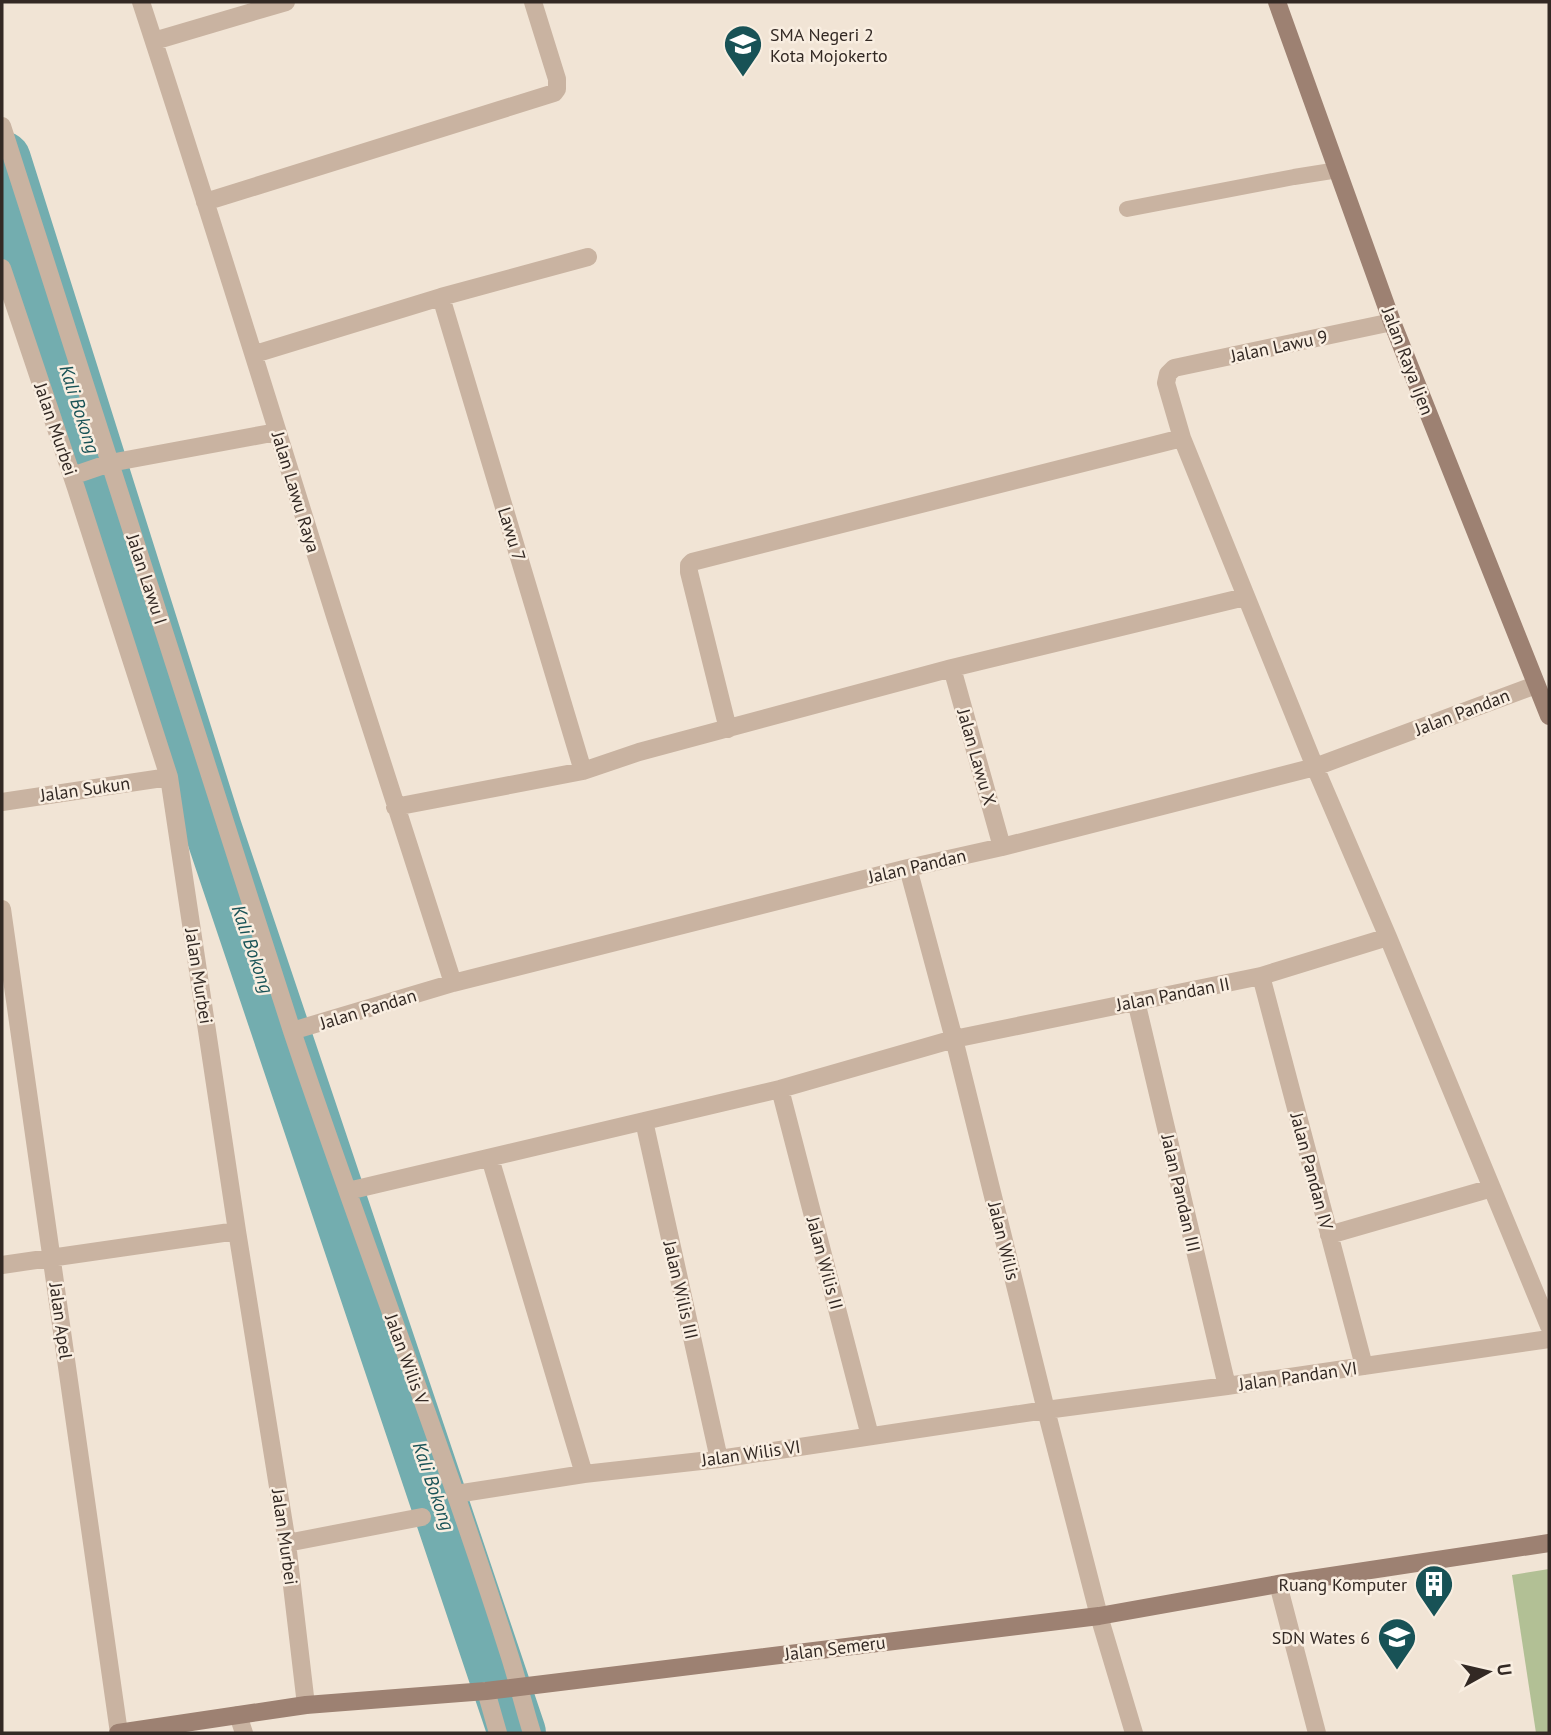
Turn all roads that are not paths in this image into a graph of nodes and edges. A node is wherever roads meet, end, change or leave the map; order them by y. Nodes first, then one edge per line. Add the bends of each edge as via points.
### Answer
1 (141, 2) edge
2 (286, 2) edge
3 (533, 2) edge
4 (1277, 2) edge
5 (154, 41) junction
6 (2, 126) edge
7 (1338, 170) junction
8 (205, 202) junction
9 (1127, 209) dead end
10 (588, 257) dead end
11 (2, 268) edge
12 (441, 297) junction
13 (1392, 322) junction
14 (255, 354) junction
15 (277, 432) junction
16 (1182, 438) junction
17 (110, 463) junction
18 (72, 476) junction
19 (1245, 597) junction
20 (952, 668) junction
21 (1536, 685) junction
22 (1549, 716) edge
23 (728, 729) junction
24 (1315, 768) junction
25 (583, 771) junction
26 (169, 777) junction
27 (2, 802) edge
28 (395, 807) junction
29 (1002, 846) junction
30 (908, 868) junction
31 (2, 909) edge
32 (1388, 937) junction
33 (1261, 976) junction
34 (453, 983) junction
35 (1136, 1001) junction
36 (292, 1031) junction
37 (954, 1039) junction
38 (780, 1089) junction
39 (644, 1121) junction
40 (490, 1158) junction
41 (1492, 1188) junction
42 (348, 1191) junction
43 (237, 1231) junction
44 (1329, 1235) junction
45 (52, 1258) junction
46 (2, 1265) edge
47 (1549, 1326) edge
48 (1549, 1339) edge
49 (1364, 1366) junction
50 (1227, 1386) junction
51 (1046, 1410) junction
52 (870, 1436) junction
53 (719, 1459) junction
54 (584, 1474) junction
55 (456, 1494) junction
56 (422, 1517) dead end
57 (287, 1543) junction
58 (1549, 1543) edge
59 (1278, 1584) junction
60 (1099, 1616) junction
61 (503, 1689) junction
62 (306, 1705) junction
63 (239, 1715) junction
64 (119, 1733) edge
65 (244, 1733) edge
66 (498, 1733) edge
67 (532, 1733) edge
68 (1134, 1733) edge
69 (1317, 1733) edge

1 - 5 street, Jalan Lawu Raya
2 - 5 street
3 - 8 street via 557,79 554,93
4 - 7 street, Jalan Raya Ijen
5 - 8 street, Jalan Lawu Raya
6 - 17 street, Jalan Lawu I
7 - 9 lane
7 - 13 street, Jalan Raya Ijen
8 - 14 street, Jalan Lawu Raya
10 - 12 street
11 - 18 street, Jalan Murbei
12 - 14 street
12 - 25 street, Lawu 7
13 - 16 street, Jalan Lawu 9 via 1174,368 1166,383
13 - 21 street, Jalan Raya Ijen
14 - 15 street, Jalan Lawu Raya
15 - 17 street
15 - 28 street, Jalan Lawu Raya
16 - 19 street
16 - 23 street via 692,562 689,572
17 - 18 street
17 - 36 street, Jalan Lawu I
18 - 26 street, Jalan Murbei
19 - 20 street
19 - 24 street
20 - 23 street
20 - 29 street, Jalan Lawu X
21 - 22 street, Jalan Raya Ijen
21 - 24 street, Jalan Pandan
23 - 25 street
24 - 29 street, Jalan Pandan
24 - 32 street
25 - 28 street
26 - 27 street, Jalan Sukun
26 - 43 street, Jalan Murbei
28 - 34 street, Jalan Lawu Raya
29 - 30 street, Jalan Pandan
30 - 34 street, Jalan Pandan
30 - 37 street, Jalan Wilis
31 - 45 street, Jalan Apel
32 - 33 street, Jalan Pandan II
32 - 41 street
33 - 35 street, Jalan Pandan II
33 - 44 street, Jalan Pandan IV
34 - 36 street, Jalan Pandan
35 - 37 street, Jalan Pandan II
35 - 50 street, Jalan Pandan III
36 - 42 street, Jalan Wilis V
37 - 38 street, Jalan Pandan II
37 - 51 street, Jalan Wilis
38 - 39 street, Jalan Pandan II
38 - 52 street, Jalan Wilis II
39 - 40 street, Jalan Pandan II
39 - 53 street, Jalan Wilis III
40 - 42 street, Jalan Pandan II
40 - 54 street
41 - 44 street
41 - 47 street
42 - 55 street, Jalan Wilis V
43 - 45 street
43 - 57 street, Jalan Murbei
44 - 49 street, Jalan Pandan IV
45 - 46 street
45 - 64 street, Jalan Apel
48 - 49 street, Jalan Pandan VI
49 - 50 street, Jalan Pandan VI
50 - 51 street, Jalan Pandan VI
51 - 52 street, Jalan Wilis VI
51 - 60 street, Jalan Wilis
52 - 53 street, Jalan Wilis VI
53 - 54 street, Jalan Wilis VI
54 - 55 street, Jalan Wilis VI
55 - 61 street, Jalan Wilis V via 511,1660
56 - 57 street
57 - 62 street, Jalan Murbei
58 - 59 street, Jalan Semeru
59 - 60 street, Jalan Semeru
59 - 69 street
60 - 61 street, Jalan Semeru
60 - 68 street, Jalan Wilis
61 - 62 street, Jalan Semeru
61 - 66 street
61 - 67 street
62 - 63 street, Jalan Semeru
63 - 64 street, Jalan Semeru
63 - 65 street

